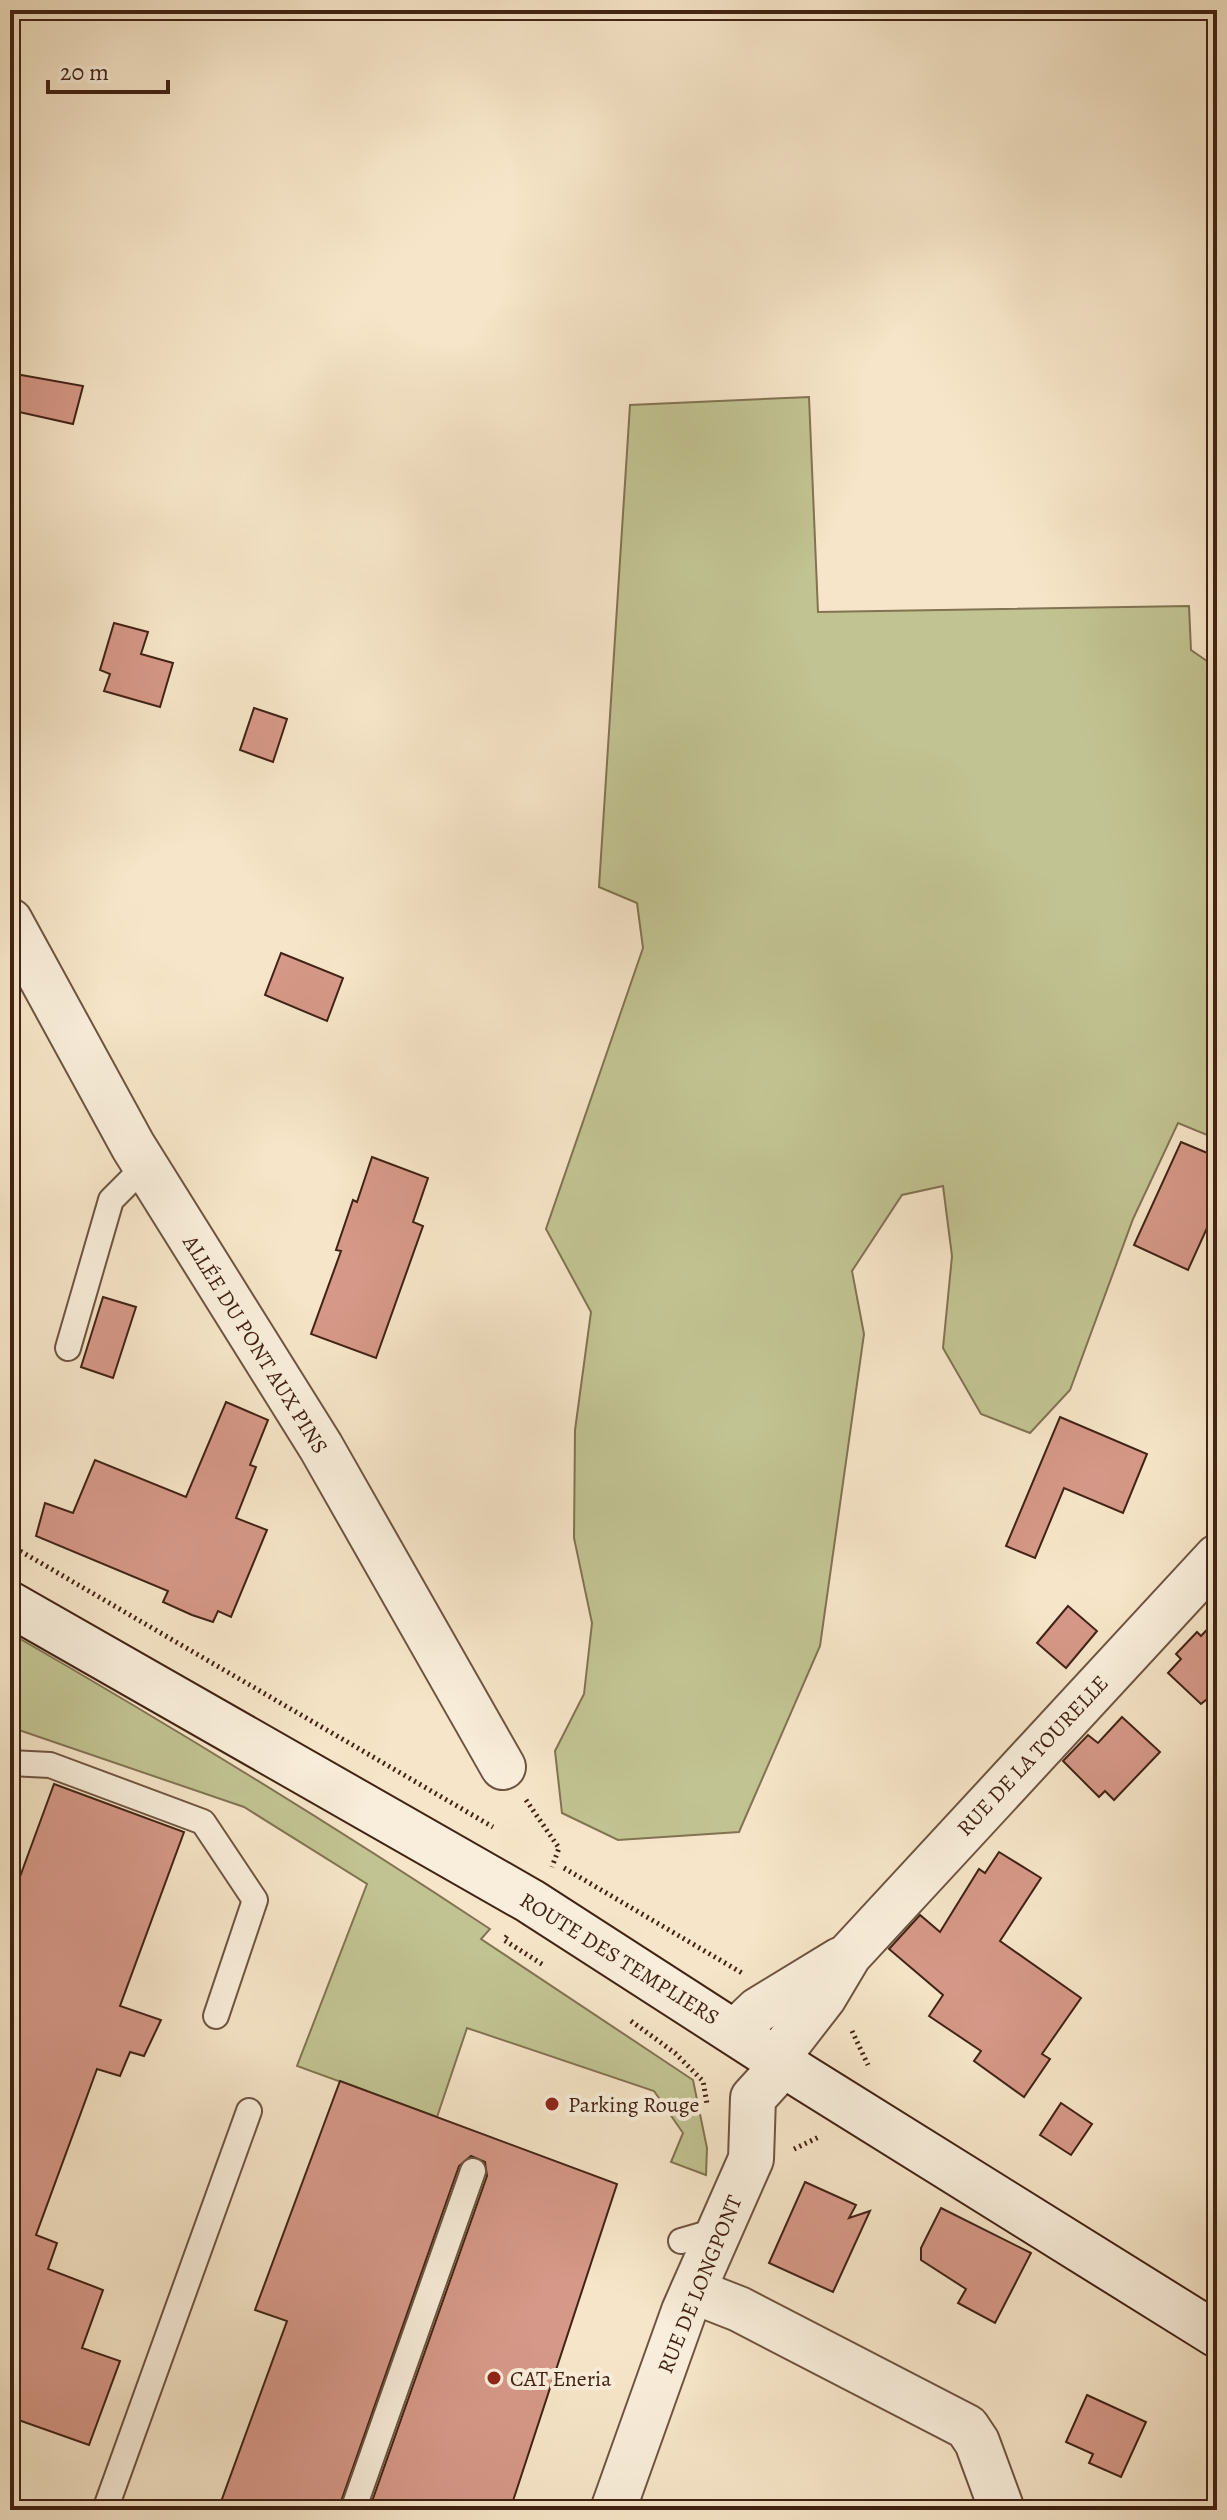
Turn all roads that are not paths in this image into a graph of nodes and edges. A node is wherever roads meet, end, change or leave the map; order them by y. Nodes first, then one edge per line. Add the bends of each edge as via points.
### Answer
1 (10, 921) edge
2 (146, 1165) junction
3 (68, 1348) dead end
4 (1217, 1557) edge
5 (10, 1604) edge
6 (10, 1763) edge
7 (503, 1767) road end
8 (849, 1955) junction
9 (216, 2016) dead end
10 (736, 2031) junction
11 (780, 2061) junction
12 (249, 2111) dead end
13 (473, 2171) dead end
14 (693, 2291) junction
15 (1217, 2335) edge
16 (105, 2510) edge
17 (353, 2510) edge
18 (613, 2510) edge
19 (1002, 2510) edge

1 - 2 street, ALLÉE DU PONT AUX PINS
2 - 3 lane via 111,1200
2 - 7 street, ALLÉE DU PONT AUX PINS via 321,1447
4 - 8 street, RUE DE LA TOURELLE
5 - 10 street, ROUTE DES TEMPLIERS via 530,1901
6 - 9 lane via 50,1765 203,1822 255,1900
8 - 10 street, RUE DE LA TOURELLE via 758,2010
8 - 11 street, RUE DE LA TOURELLE
10 - 11 street, ROUTE DES TEMPLIERS
11 - 14 street, RUE DE LONGPONT via 753,2098 751,2159 700,2235
11 - 15 street, ROUTE DES TEMPLIERS
12 - 16 lane
13 - 17 lane
14 - 18 street, RUE DE LONGPONT
14 - 19 street via 753,2316 967,2427

